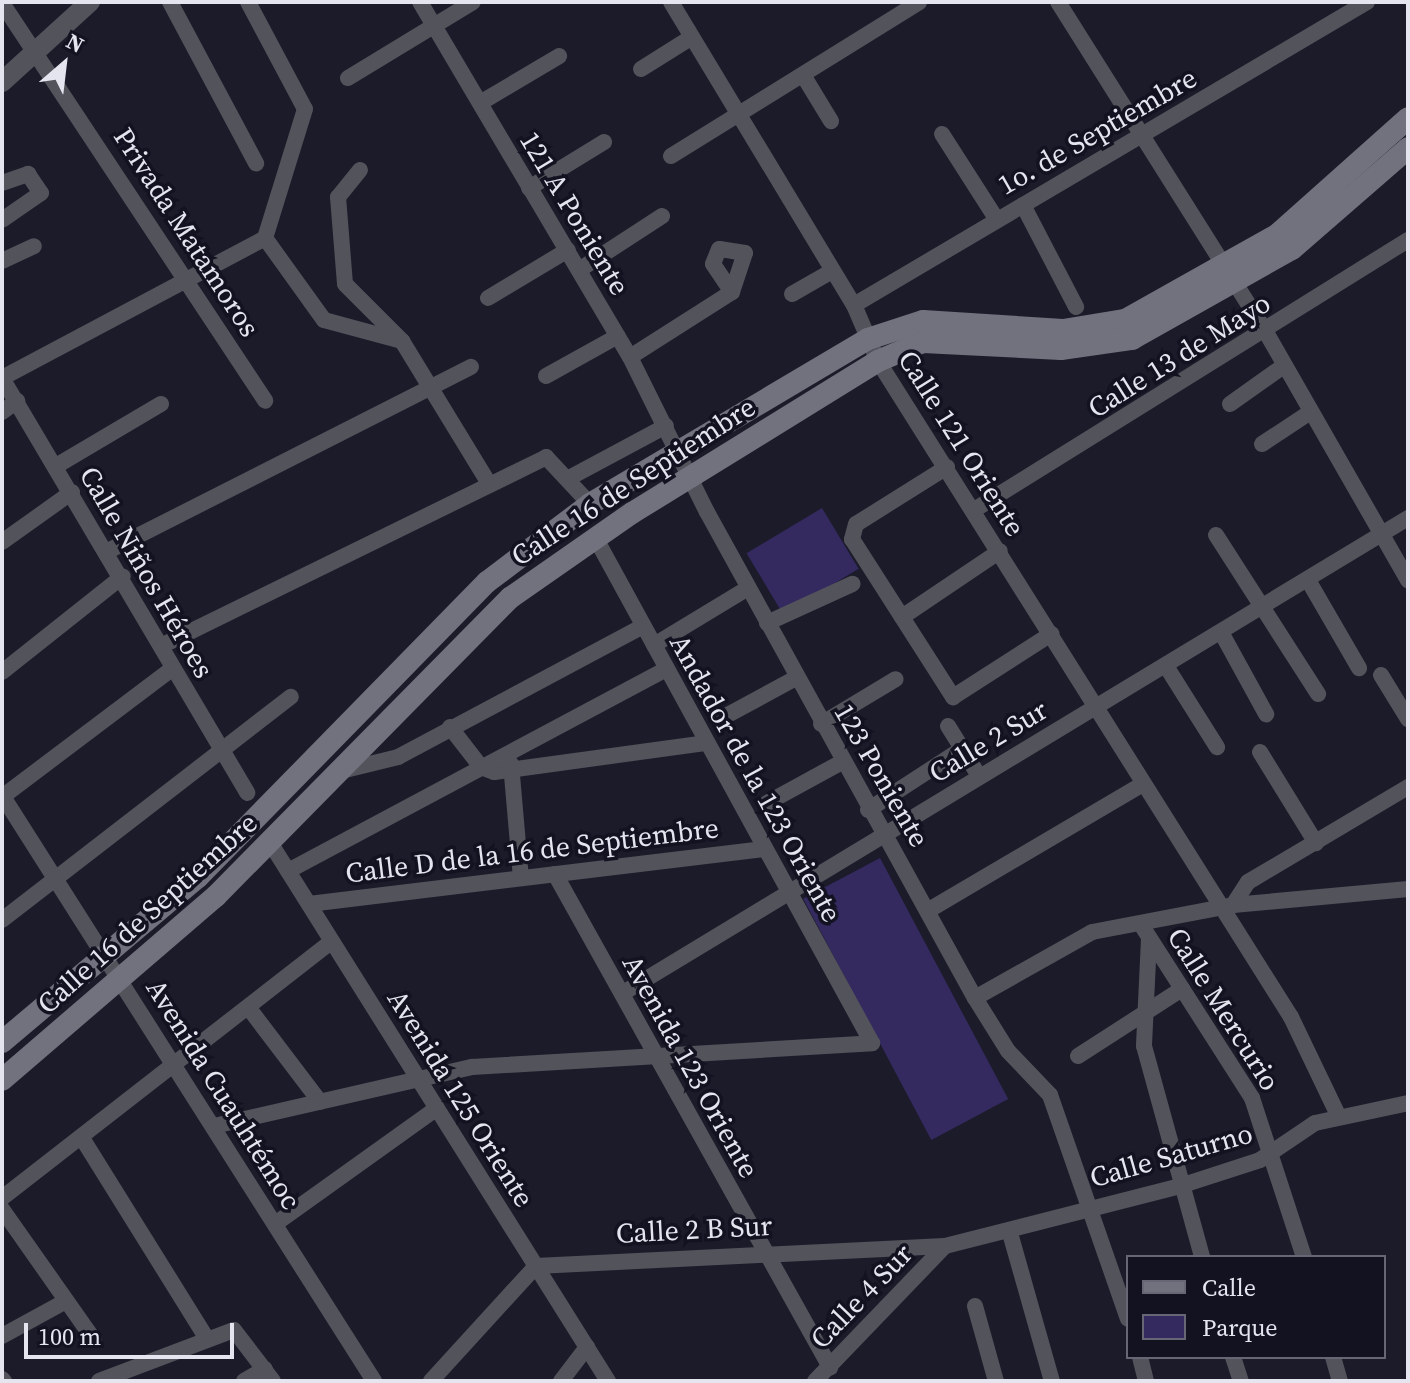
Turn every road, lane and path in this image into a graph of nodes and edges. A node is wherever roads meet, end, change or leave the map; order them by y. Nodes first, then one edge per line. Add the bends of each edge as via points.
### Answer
1 (90, 2) edge
2 (170, 2) edge
3 (248, 2) edge
4 (420, 2) edge
5 (473, 2) edge
6 (671, 2) edge
7 (919, 2) edge
8 (1058, 2) edge
9 (1367, 2) edge
10 (2, 3) edge
11 (436, 25) junction
12 (692, 37) junction
13 (38, 52) junction
14 (559, 56) dead end
15 (641, 69) dead end
16 (803, 75) junction
17 (348, 78) dead end
18 (2, 82) edge
19 (480, 103) junction
20 (738, 115) junction
21 (1408, 118) edge
22 (831, 121) dead end
23 (1144, 133) junction
24 (942, 134) dead end
25 (604, 142) dead end
26 (1408, 148) edge
27 (671, 156) dead end
28 (256, 163) dead end
29 (360, 170) dead end
30 (2, 183) edge
31 (529, 188) junction
32 (1023, 205) junction
33 (662, 216) dead end
34 (2, 220) edge
35 (997, 220) junction
36 (265, 238) junction
37 (1408, 240) edge
38 (34, 246) dead end
39 (568, 250) junction
40 (2, 261) edge
41 (579, 270) junction
42 (832, 271) junction
43 (1229, 276) junction
44 (184, 277) junction
45 (732, 292) dead end
46 (792, 294) dead end
47 (488, 298) dead end
48 (854, 305) junction
49 (1076, 307) dead end
50 (1267, 334) junction
51 (618, 336) junction
52 (868, 339) junction
53 (402, 341) junction
54 (630, 357) junction
55 (878, 361) junction
56 (471, 367) dead end
57 (1282, 367) junction
58 (546, 376) dead end
59 (2, 378) edge
60 (432, 386) junction
61 (17, 401) junction
62 (265, 401) dead end
63 (161, 404) dead end
64 (1230, 404) dead end
65 (2, 412) edge
66 (1309, 413) junction
67 (666, 426) junction
68 (1262, 444) dead end
69 (676, 455) junction
70 (56, 466) junction
71 (947, 467) junction
72 (690, 477) junction
73 (569, 478) junction
74 (488, 482) junction
75 (72, 492) junction
76 (590, 504) junction
77 (974, 510) junction
78 (1408, 518) edge
79 (1379, 534) junction
80 (1216, 535) dead end
81 (595, 537) junction
82 (2, 542) edge
83 (108, 551) junction
84 (1000, 551) junction
85 (123, 576) junction
86 (1308, 580) junction
87 (1408, 580) edge
88 (852, 584) dead end
89 (748, 588) junction
90 (1262, 607) junction
91 (902, 617) junction
92 (767, 623) junction
93 (643, 626) junction
94 (1221, 632) junction
95 (1051, 634) junction
96 (163, 645) junction
97 (654, 645) junction
98 (1166, 666) junction
99 (173, 668) junction
100 (1359, 668) dead end
101 (666, 669) junction
102 (2, 672) edge
103 (1381, 675) dead end
104 (796, 678) junction
105 (896, 679) dead end
106 (1318, 694) dead end
107 (291, 697) dead end
108 (1096, 707) junction
109 (1266, 714) dead end
110 (722, 718) dead end
111 (1408, 719) edge
112 (821, 724) junction
113 (948, 726) dead end
114 (450, 727) junction
115 (705, 743) junction
116 (1217, 747) dead end
117 (962, 749) junction
118 (219, 751) junction
119 (511, 752) junction
120 (1260, 752) dead end
121 (842, 762) junction
122 (481, 767) junction
123 (341, 771) junction
124 (512, 772) junction
125 (979, 776) junction
126 (1143, 784) junction
127 (1408, 787) edge
128 (247, 793) dead end
129 (2, 796) edge
130 (767, 803) dead end
131 (868, 810) junction
132 (888, 833) junction
133 (1316, 843) junction
134 (271, 844) junction
135 (762, 849) junction
136 (288, 871) junction
137 (555, 874) junction
138 (55, 877) junction
139 (521, 878) junction
140 (1408, 889) edge
141 (788, 892) junction
142 (309, 904) junction
143 (1226, 906) junction
144 (929, 910) junction
145 (2, 920) edge
146 (1146, 933) junction
147 (332, 941) junction
148 (105, 953) junction
149 (122, 980) junction
150 (1182, 989) junction
151 (623, 993) junction
152 (975, 998) junction
153 (248, 1007) junction
154 (1143, 1015) junction
155 (2, 1042) edge
156 (1078, 1056) dead end
157 (654, 1057) junction
158 (175, 1065) junction
159 (2, 1080) edge
160 (419, 1080) junction
161 (320, 1102) junction
162 (1408, 1103) edge
163 (437, 1108) junction
164 (1338, 1115) junction
165 (214, 1126) junction
166 (82, 1138) junction
167 (1274, 1152) junction
168 (1180, 1186) junction
169 (2, 1198) edge
170 (1093, 1205) junction
171 (2, 1209) edge
172 (275, 1224) junction
173 (1010, 1233) junction
174 (945, 1246) junction
175 (763, 1251) junction
176 (1201, 1255) edge
177 (1303, 1255) edge
178 (536, 1266) junction
179 (66, 1301) junction
180 (975, 1306) dead end
181 (1126, 1312) edge
182 (2, 1336) edge
183 (206, 1337) junction
184 (94, 1340) dead end
185 (587, 1347) junction
186 (1140, 1359) edge
187 (1234, 1359) edge
188 (1334, 1359) edge
189 (830, 1367) junction
190 (269, 1375) edge
191 (99, 1381) edge
192 (244, 1381) edge
193 (374, 1381) edge
194 (431, 1381) edge
195 (561, 1381) edge
196 (608, 1381) edge
197 (815, 1381) edge
198 (996, 1381) edge
199 (1052, 1381) edge
200 (1146, 1381) edge
201 (1241, 1381) edge
202 (1340, 1381) edge

1 - 13 street
2 - 28 street
3 - 36 street via 305,109
4 - 11 street, 121 A Poniente
5 - 11 street
6 - 12 street, Calle 121 Oriente
7 - 16 street
8 - 23 street
9 - 23 street, 1o. de Septiembre
10 - 13 street, Privada Matamoros
11 - 17 street
11 - 19 street, 121 A Poniente
12 - 15 street
12 - 20 street, Calle 121 Oriente
13 - 18 street
13 - 44 street, Privada Matamoros
14 - 19 street
16 - 20 street
16 - 22 street
19 - 31 street, 121 A Poniente
20 - 27 street
20 - 42 street, Calle 121 Oriente
21 - 43 main road, Calle 16 de Septiembre
23 - 32 street, 1o. de Septiembre
23 - 43 street
24 - 35 street
25 - 31 street
26 - 43 main road, Calle 16 de Septiembre via 1346,209
29 - 53 street via 341,184 338,197 341,272 350,296
30 - 34 street via 28,174 41,193
31 - 39 street, 121 A Poniente
32 - 35 street, 1o. de Septiembre
32 - 49 street
33 - 41 street
35 - 48 street, 1o. de Septiembre
36 - 44 street
36 - 53 street via 324,320
37 - 50 street, Calle 13 de Mayo
38 - 40 street
39 - 41 street, 121 A Poniente
39 - 47 street
41 - 51 street, 121 A Poniente
42 - 46 street
42 - 48 street, Calle 121 Oriente
43 - 50 street
43 - 52 main road, Calle 16 de Septiembre via 1125,320 1091,328 957,319
43 - 55 main road, Calle 16 de Septiembre via 1132,339 1094,348 962,339 923,342
44 - 59 street
44 - 62 street, Privada Matamoros
45 - 54 street
48 - 52 street, Calle 121 Oriente
50 - 57 street
50 - 77 street, Calle 13 de Mayo
51 - 54 street, 121 A Poniente
51 - 58 street
52 - 55 street, Calle 121 Oriente
52 - 69 main road, Calle 16 de Septiembre
53 - 60 street
54 - 67 street, 121 A Poniente
55 - 71 street, Calle 121 Oriente
55 - 72 main road, Calle 16 de Septiembre
56 - 60 street
57 - 64 street
57 - 66 street
59 - 61 street, Calle Niños Héroes
60 - 74 street
60 - 83 street
61 - 65 street
61 - 70 street, Calle Niños Héroes
63 - 70 street
66 - 68 street
66 - 79 street
67 - 69 street, 121 A Poniente
67 - 73 street
69 - 72 street, 123 Poniente
69 - 76 main road, Calle 16 de Septiembre
70 - 75 street, Calle Niños Héroes
71 - 77 street, Calle 121 Oriente
71 - 91 street via 851,531
72 - 81 main road, Calle 16 de Septiembre
72 - 89 street, 123 Poniente
73 - 74 street via 551,458
73 - 76 street
74 - 96 street
75 - 82 street
75 - 83 street, Calle Niños Héroes
76 - 148 main road, Calle 16 de Septiembre via 487,582 264,814
77 - 84 street, Calle 121 Oriente
78 - 79 street, Calle 2 Sur
79 - 86 street, Calle 2 Sur
79 - 87 street
80 - 90 street
81 - 93 street, Andador de la 123 Oriente
81 - 123 main road, Calle 16 de Septiembre via 510,598
83 - 85 street, Calle Niños Héroes
84 - 91 street
84 - 95 street, Calle 121 Oriente
85 - 96 street, Calle Niños Héroes
85 - 102 street
86 - 90 street, Calle 2 Sur
86 - 100 street
88 - 92 street
89 - 92 street, 123 Poniente
89 - 97 street
90 - 94 street, Calle 2 Sur
90 - 106 street
91 - 95 street via 953,697
92 - 104 street, 123 Poniente
93 - 97 street, Andador de la 123 Oriente
93 - 114 street
94 - 98 street, Calle 2 Sur
94 - 109 street
95 - 108 street, Calle 121 Oriente
96 - 99 street, Calle Niños Héroes
97 - 101 street, Andador de la 123 Oriente
98 - 108 street, Calle 2 Sur
98 - 116 street
99 - 118 street, Calle Niños Héroes
99 - 129 street
101 - 115 street, Andador de la 123 Oriente
101 - 119 street
103 - 111 street
104 - 110 street
104 - 112 street, 123 Poniente
105 - 112 street
107 - 118 street
108 - 125 street, Calle 2 Sur
108 - 126 street, Calle 121 Oriente
112 - 121 street, 123 Poniente
113 - 117 street
114 - 122 street
114 - 123 street via 398,757
115 - 124 street
115 - 135 street, Andador de la 123 Oriente
117 - 125 street
117 - 131 street
118 - 128 street, Calle Niños Héroes
118 - 138 street
119 - 122 street
119 - 124 street
120 - 133 street
121 - 130 street
121 - 131 street, 123 Poniente
122 - 124 street
122 - 136 street
123 - 134 main road, Calle 16 de Septiembre
124 - 139 street
125 - 132 street, Calle 2 Sur
126 - 143 street, Calle 121 Oriente
126 - 144 street
127 - 133 street
129 - 138 street, Avenida Cuauhtémoc
131 - 132 street, 123 Poniente
132 - 141 street, Calle 2 Sur
132 - 144 street, 123 Poniente
133 - 143 street via 1248,882
134 - 136 street, Avenida 125 Oriente
134 - 149 main road, Calle 16 de Septiembre
135 - 137 street, Calle D de la 16 de Septiembre
135 - 141 street, Andador de la 123 Oriente
136 - 142 street, Avenida 125 Oriente
137 - 139 street, Calle D de la 16 de Septiembre
137 - 151 street, Avenida 123 Oriente
138 - 145 street
138 - 148 street, Avenida Cuauhtémoc
139 - 142 street, Calle D de la 16 de Septiembre
140 - 143 street
141 - 151 street, Calle 2 Sur
141 - 157 street, Andador de la 123 Oriente via 872,1043
142 - 147 street, Avenida 125 Oriente
143 - 146 street
143 - 164 street, Calle 121 Oriente via 1291,1017
144 - 152 street, 123 Poniente
146 - 150 street, Calle Mercurio
146 - 152 street via 1092,932
146 - 154 street
147 - 153 street
147 - 160 street, Avenida 125 Oriente
148 - 149 street, Avenida Cuauhtémoc
148 - 155 main road, Calle 16 de Septiembre
149 - 158 street, Avenida Cuauhtémoc
149 - 159 main road, Calle 16 de Septiembre
150 - 154 street
150 - 167 street, Calle Mercurio via 1240,1077
151 - 157 street, Avenida 123 Oriente
152 - 170 street, 123 Poniente via 1058,1111
153 - 158 street
153 - 161 street
154 - 156 street
154 - 168 street
157 - 160 street via 509,1062
157 - 175 street, Avenida 123 Oriente
158 - 165 street, Avenida Cuauhtémoc
158 - 166 street
160 - 161 street
160 - 163 street, Avenida 125 Oriente
161 - 165 street
162 - 164 street, Calle Saturno
163 - 172 street
163 - 178 street, Avenida 125 Oriente
164 - 167 street, Calle Saturno via 1294,1131
165 - 172 street, Avenida Cuauhtémoc
166 - 169 street
166 - 183 street
167 - 168 street, Calle Saturno
167 - 177 street, Calle Mercurio
168 - 170 street, Calle Saturno
168 - 176 street
170 - 173 street, Calle Saturno
170 - 181 street, 123 Poniente
171 - 179 street
172 - 193 street, Avenida Cuauhtémoc
173 - 174 street, Calle 2 B Sur
173 - 199 street
174 - 175 street, Calle 2 B Sur
174 - 189 street, Calle 4 Sur
175 - 178 street, Calle 2 B Sur
175 - 189 street, Avenida 123 Oriente
178 - 185 street, Avenida 125 Oriente
178 - 194 street
179 - 182 street
179 - 184 street
180 - 198 street
183 - 190 street via 239,1332
183 - 191 street
185 - 195 street
185 - 196 street, Avenida 125 Oriente
186 - 200 street
187 - 201 street
188 - 202 street
189 - 197 street, Calle 4 Sur
190 - 192 street

